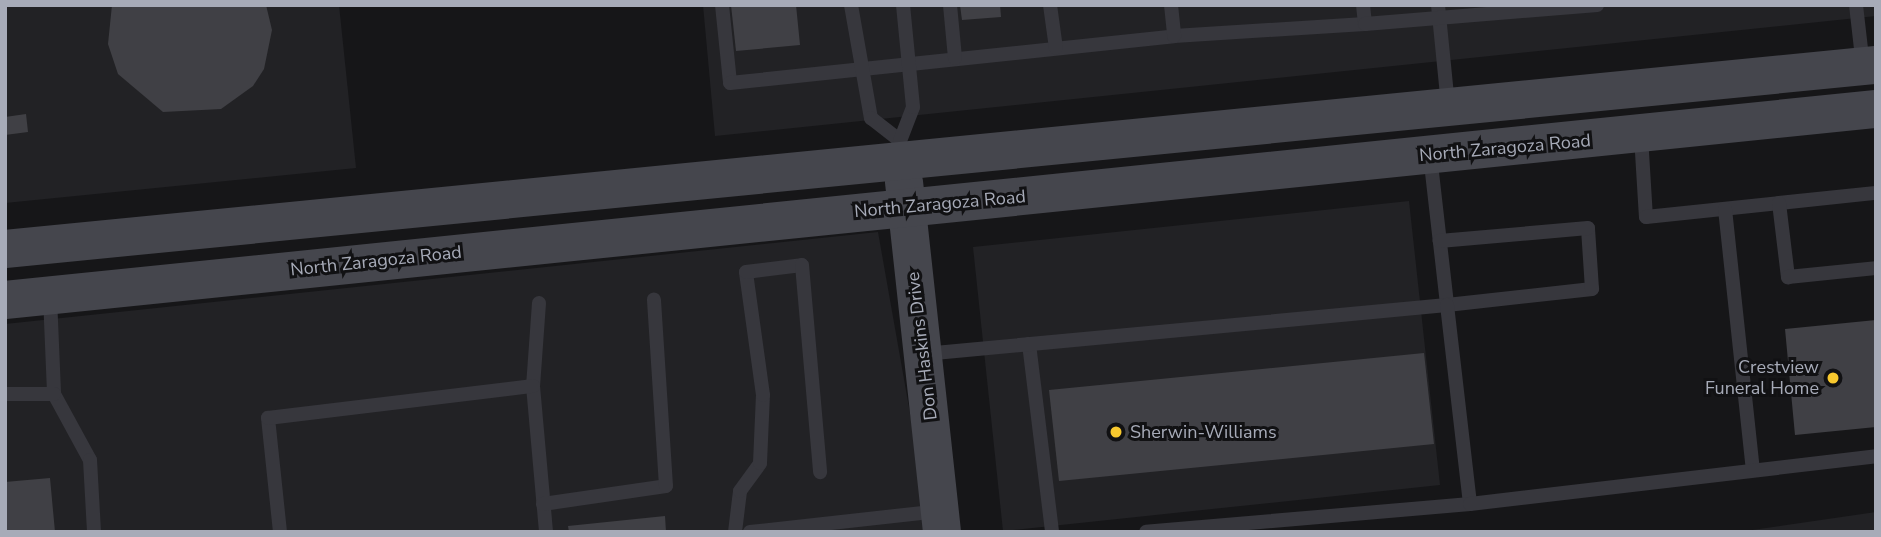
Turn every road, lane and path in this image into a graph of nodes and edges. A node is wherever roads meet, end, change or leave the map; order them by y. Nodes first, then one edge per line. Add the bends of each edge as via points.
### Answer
1 (722, 5) edge
2 (851, 5) edge
3 (903, 5) edge
4 (950, 5) edge
5 (1051, 5) edge
6 (1171, 5) edge
7 (1363, 5) edge
8 (1597, 5) edge
9 (1856, 5) edge
10 (1439, 12) edge
11 (1365, 24) junction
12 (1174, 36) junction
13 (1056, 48) junction
14 (955, 58) junction
15 (909, 65) junction
16 (1869, 66) edge
17 (860, 70) junction
18 (1876, 109) edge
19 (1448, 110) junction
20 (1642, 136) junction
21 (901, 150) junction
22 (1430, 153) junction
23 (1876, 193) edge
24 (1779, 203) junction
25 (907, 206) junction
26 (1725, 209) junction
27 (198, 229) junction
28 (1440, 241) junction
29 (5, 249) edge
30 (1876, 268) edge
31 (50, 295) junction
32 (654, 299) dead end
33 (5, 300) edge
34 (538, 303) dead end
35 (1447, 305) junction
36 (1029, 344) junction
37 (924, 354) junction
38 (533, 386) junction
39 (5, 394) edge
40 (54, 394) junction
41 (1876, 456) edge
42 (1753, 470) junction
43 (820, 472) dead end
44 (543, 504) junction
45 (1470, 504) junction
46 (941, 521) edge
47 (94, 532) edge
48 (280, 532) edge
49 (546, 532) edge
50 (735, 532) edge
51 (750, 532) edge
52 (1052, 532) edge
53 (1146, 532) edge

1 - 17 lane via 730,83
2 - 17 lane
3 - 15 lane
4 - 14 lane
5 - 13 lane
6 - 12 lane
7 - 11 lane
8 - 10 lane
9 - 16 lane
10 - 11 lane
10 - 19 lane
11 - 12 lane
12 - 13 lane
13 - 14 lane
14 - 15 lane
15 - 17 lane
15 - 21 lane via 913,107
16 - 19 main road
17 - 21 lane via 871,118
18 - 20 main road, North Zaragoza Road
19 - 21 main road
20 - 22 main road, North Zaragoza Road
20 - 26 lane via 1646,217
21 - 25 main road, Don Haskins Drive
21 - 27 main road
22 - 25 main road, North Zaragoza Road
22 - 28 lane
23 - 24 lane
24 - 26 lane
24 - 30 lane via 1788,277
25 - 31 main road, North Zaragoza Road
25 - 37 main road, Don Haskins Drive
26 - 42 lane
27 - 29 main road
27 - 31 main road via 170,253 63,269
28 - 35 lane
28 - 35 lane via 1588,228 1592,289
31 - 33 main road, North Zaragoza Road
31 - 40 lane
32 - 44 lane via 666,486
34 - 38 lane
35 - 36 lane
35 - 45 lane
36 - 37 lane
36 - 52 lane
37 - 46 main road, Don Haskins Drive
38 - 44 lane
38 - 48 lane via 268,418
39 - 40 lane
40 - 47 lane via 90,460
41 - 42 lane
42 - 45 lane
43 - 50 lane via 802,265 746,272 762,395 760,463 740,491
44 - 49 lane
45 - 53 lane
46 - 51 lane

